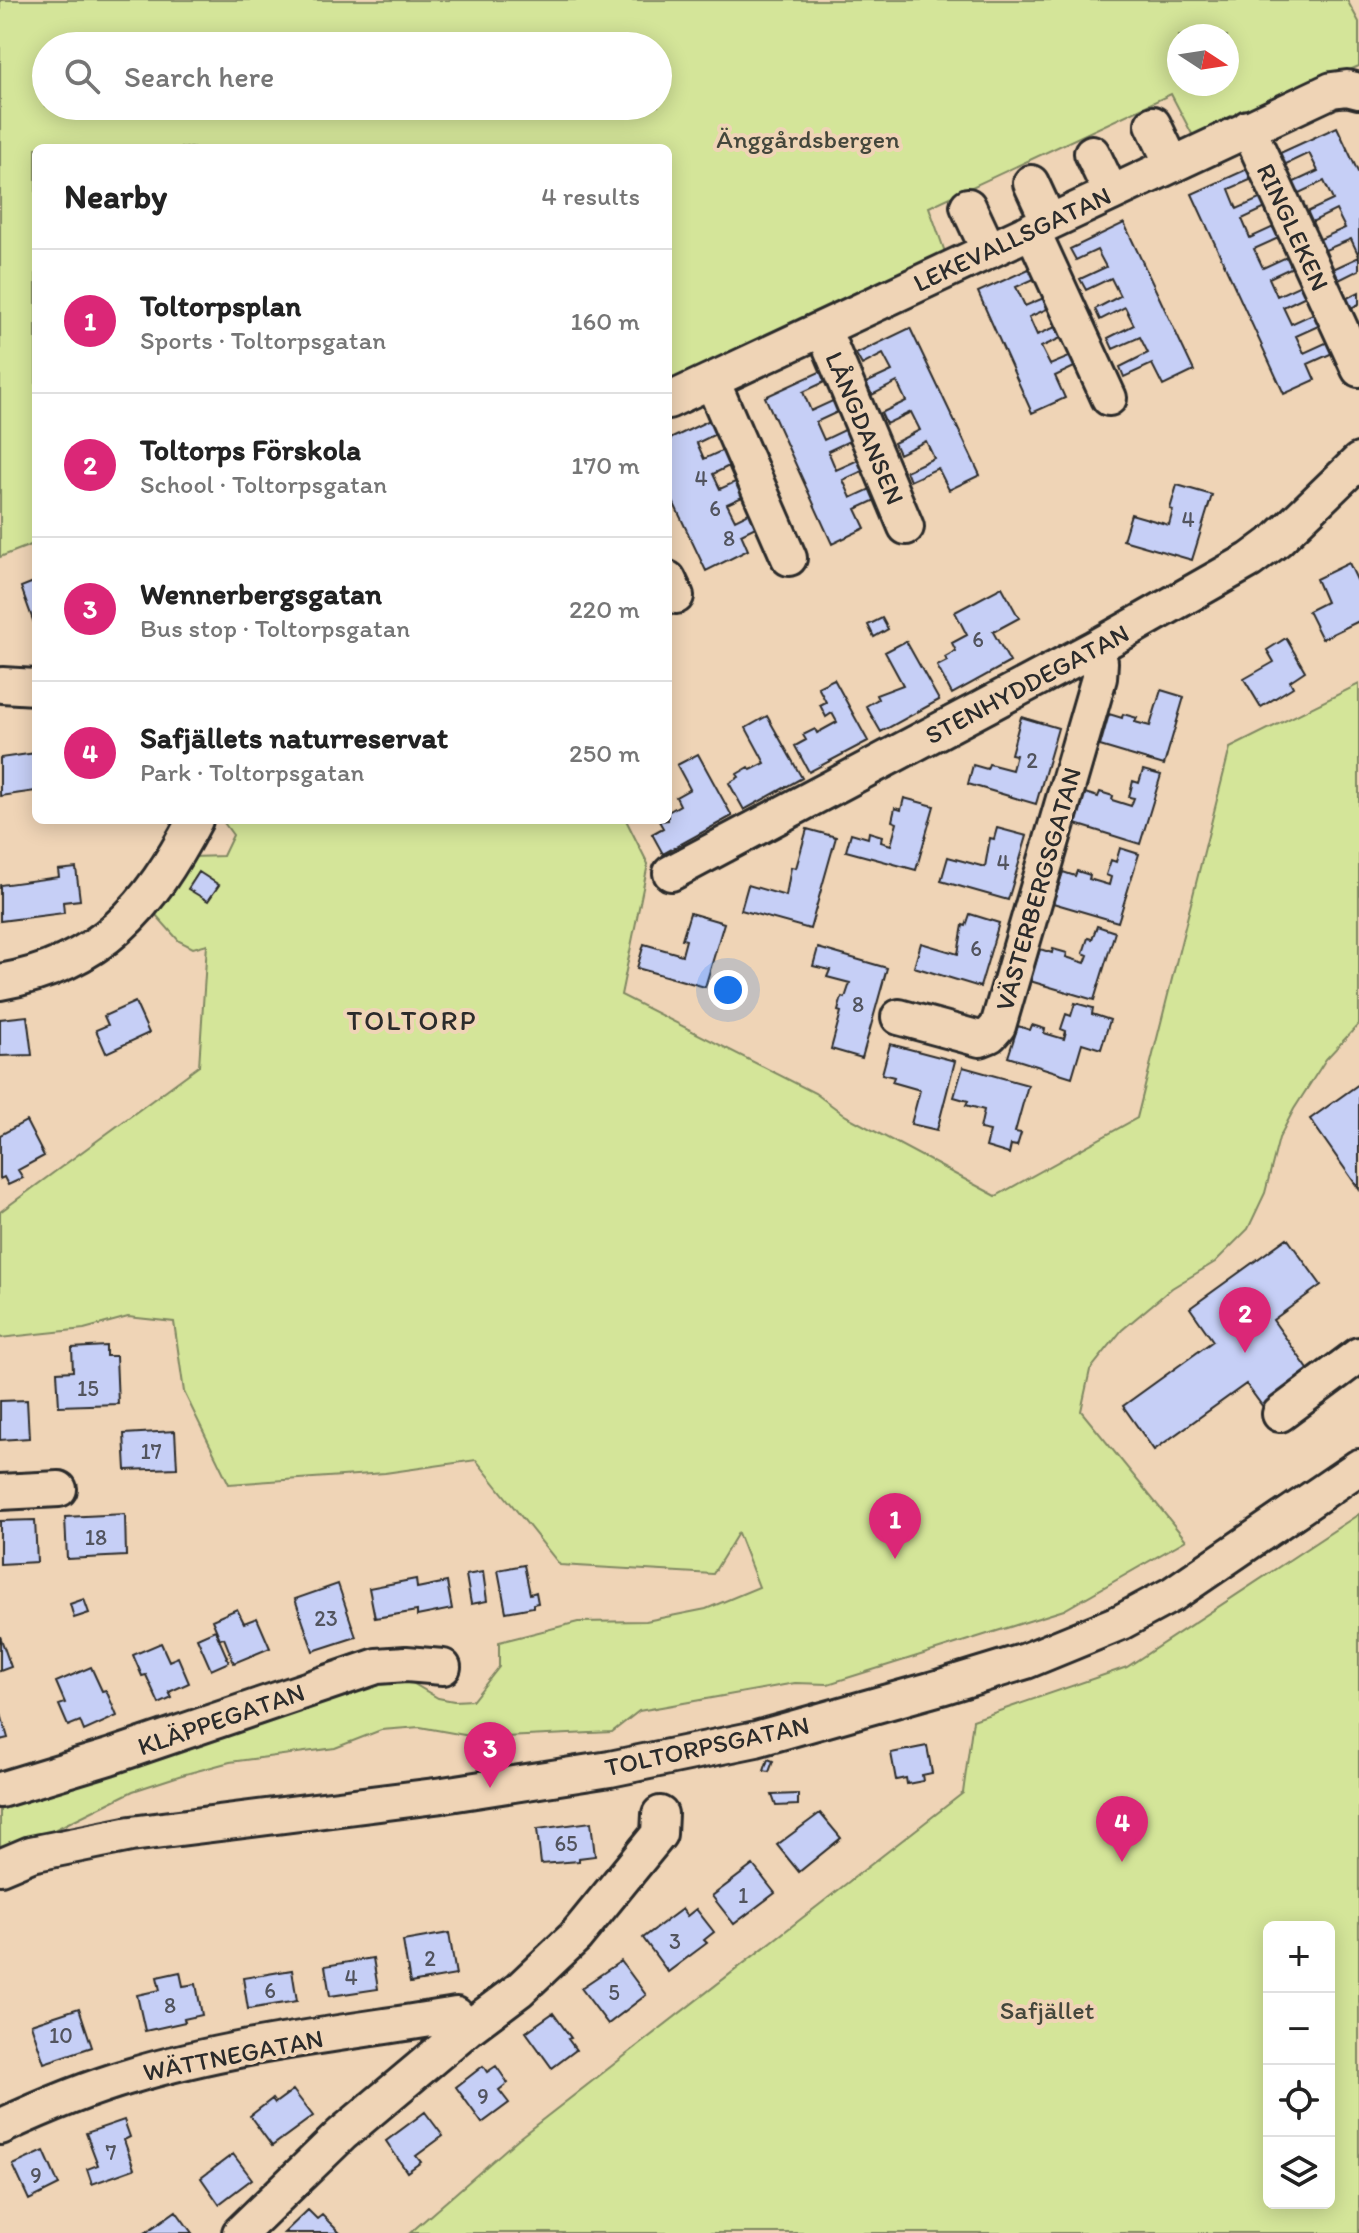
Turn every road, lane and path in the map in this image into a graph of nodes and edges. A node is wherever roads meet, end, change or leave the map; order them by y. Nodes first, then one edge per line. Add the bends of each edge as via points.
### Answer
1 (1359, 91) edge
2 (1153, 124) dead end
3 (1248, 128) junction
4 (1092, 153) dead end
5 (1172, 164) junction
6 (1031, 183) dead end
7 (1111, 193) junction
8 (968, 206) dead end
9 (1041, 226) junction
10 (989, 251) junction
11 (823, 329) junction
12 (1359, 369) edge
13 (712, 381) junction
14 (1109, 398) dead end
15 (672, 399) edge
16 (1359, 461) edge
17 (906, 527) dead end
18 (789, 558) dead end
19 (1095, 648) junction
20 (2, 685) edge
21 (32, 687) edge
22 (193, 824) edge
23 (671, 873) dead end
24 (0, 982) edge
25 (899, 1017) dead end
26 (1359, 1355) edge
27 (1280, 1414) dead end
28 (1359, 1467) edge
29 (59, 1489) dead end
30 (0, 1492) edge
31 (443, 1667) dead end
32 (0, 1790) edge
33 (660, 1814) dead end
34 (0, 1867) edge
35 (467, 2029) junction
36 (0, 2127) edge
37 (240, 2233) edge

1 - 3 street, LEKEVALLSGATAN via 1332,90
2 - 5 street
3 - 5 street, LEKEVALLSGATAN
3 - 12 street, RINGLEKEN
4 - 7 street
5 - 7 street, LEKEVALLSGATAN
6 - 9 street
7 - 9 street, LEKEVALLSGATAN
8 - 10 street
9 - 10 street, LEKEVALLSGATAN
9 - 14 street
10 - 11 street, LEKEVALLSGATAN
11 - 13 street, LEKEVALLSGATAN
11 - 17 street, LÅNGDANSEN
13 - 15 street, LEKEVALLSGATAN
13 - 18 street
16 - 19 street, STENHYDDEGATAN via 1250,560
19 - 23 street, STENHYDDEGATAN
19 - 25 street, VÄSTERBERGSGATAN via 1099,678 998,1026 980,1039
20 - 21 street
22 - 24 street via 153,891 121,925 72,959
26 - 27 street
28 - 34 street, TOLTORPSGATAN via 1173,1594 1121,1622 1026,1661 941,1687 756,1739 610,1769 131,1834 31,1854
29 - 30 street
31 - 32 street, KLÄPPEGATAN via 377,1666
33 - 35 street via 659,1834 575,1937 519,1990
35 - 36 street, WÄTTNEGATAN via 456,2015 216,2055 132,2075
35 - 37 street via 342,2134

